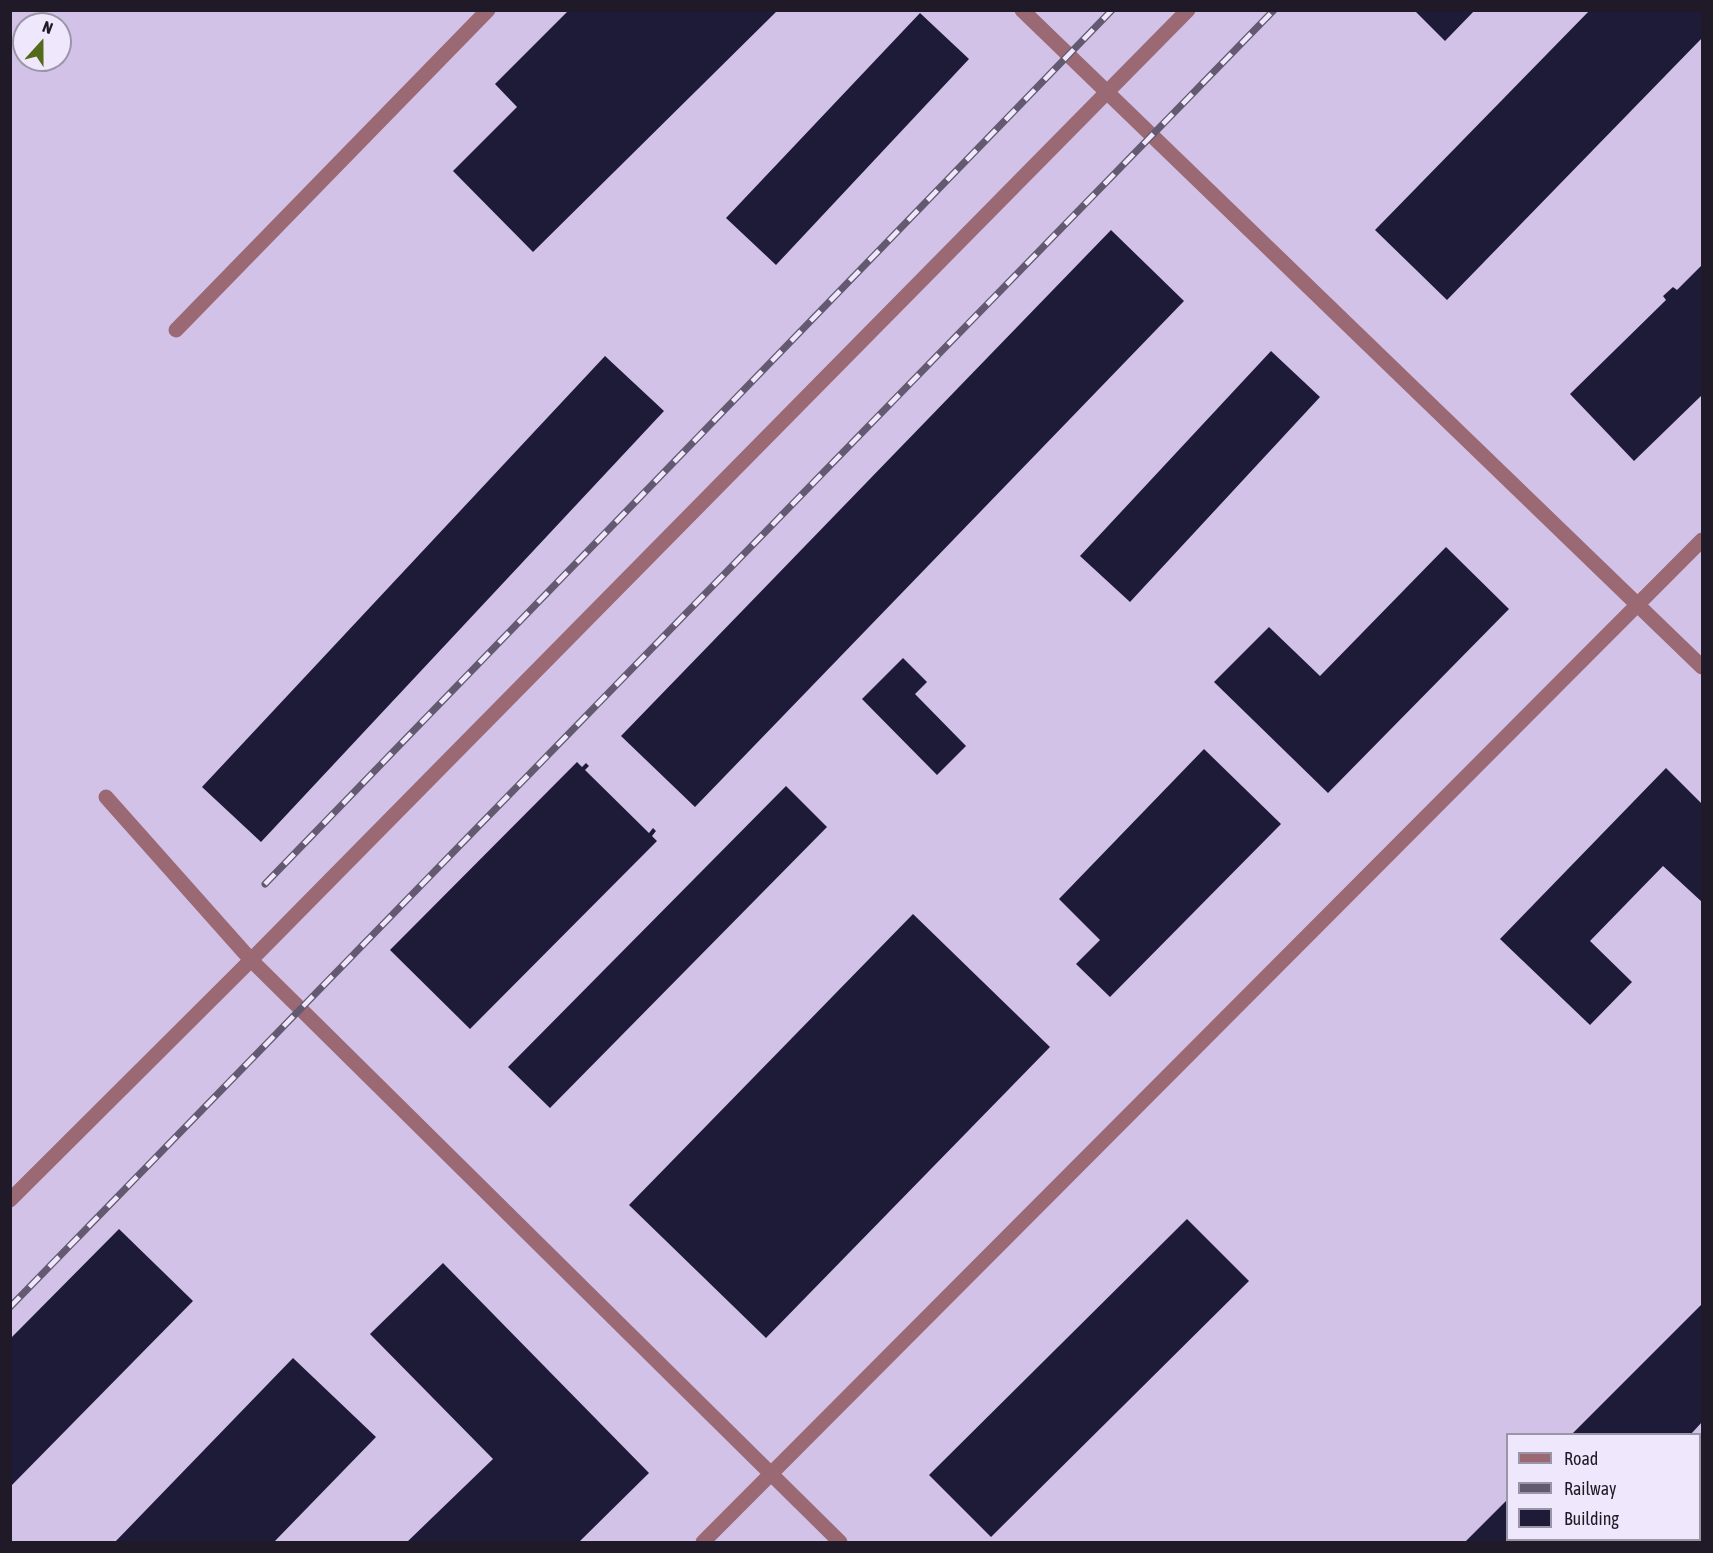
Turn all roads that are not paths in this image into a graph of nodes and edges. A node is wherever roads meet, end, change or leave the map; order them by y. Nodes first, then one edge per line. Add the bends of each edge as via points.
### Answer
1 (488, 10) edge
2 (1022, 10) edge
3 (1188, 10) edge
4 (1106, 92) junction
5 (176, 330) dead end
6 (1702, 540) edge
7 (1639, 604) junction
8 (1702, 667) edge
9 (106, 797) dead end
10 (251, 960) junction
11 (10, 1200) edge
12 (771, 1474) junction
13 (703, 1542) edge
14 (840, 1542) edge

1 - 5 lane
2 - 4 lane
3 - 4 lane
4 - 7 lane
4 - 10 lane
6 - 7 lane
7 - 8 lane
7 - 12 lane
9 - 10 lane
10 - 11 lane
10 - 12 lane
12 - 13 lane
12 - 14 lane

